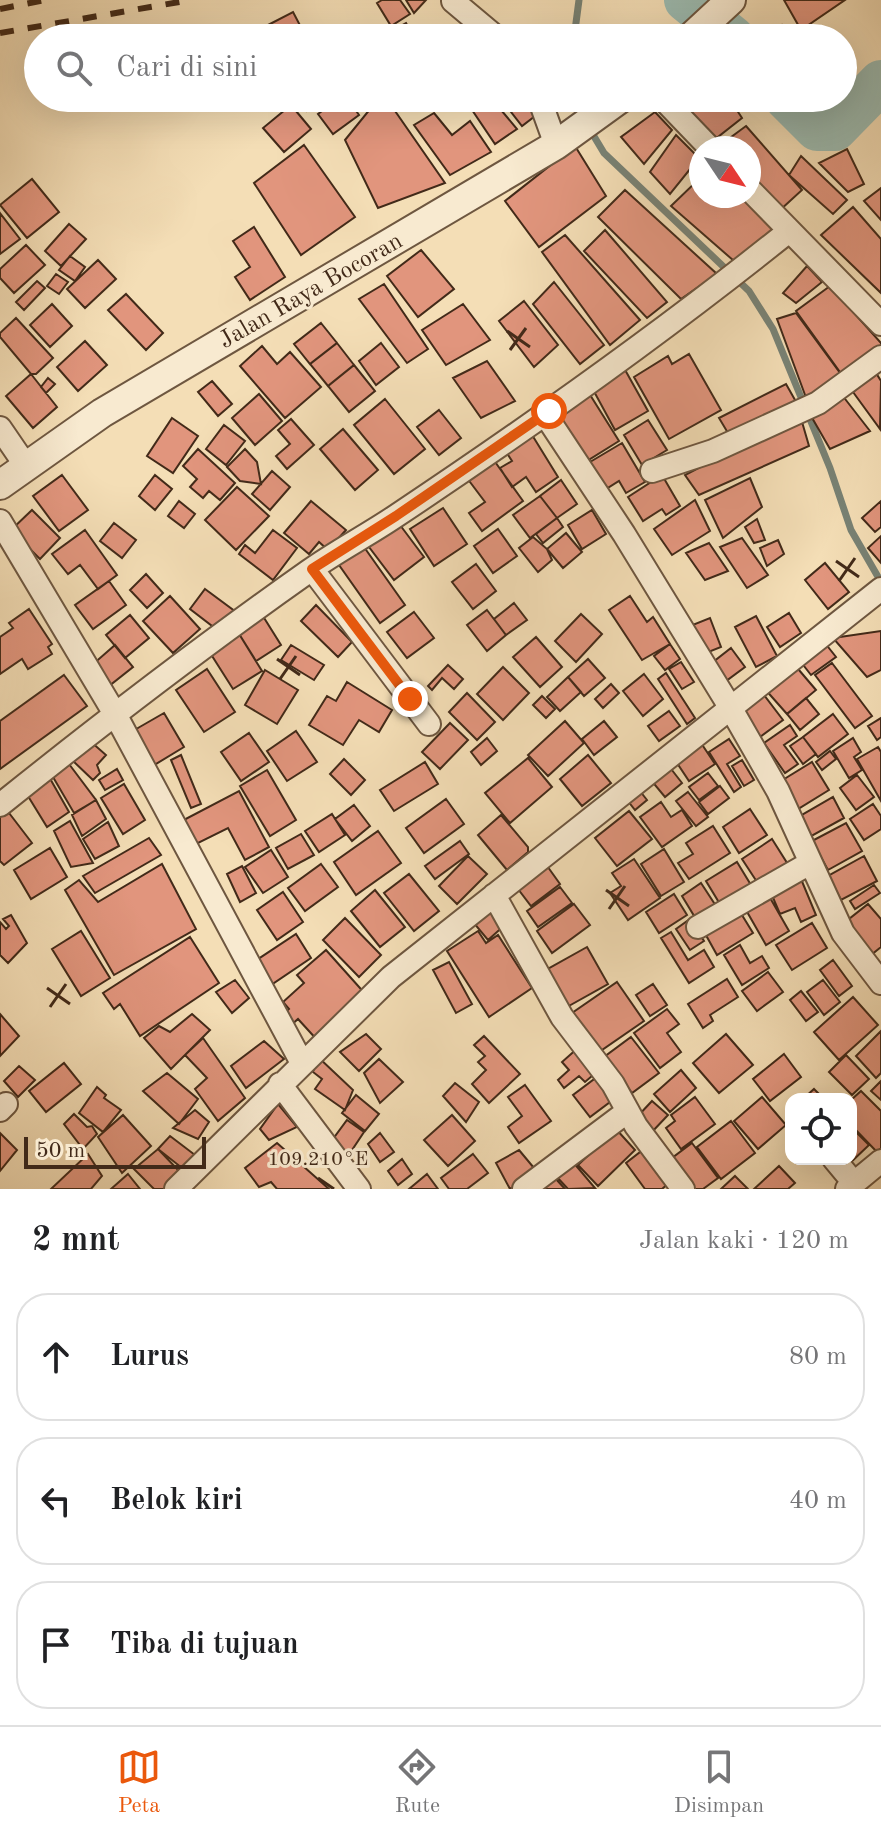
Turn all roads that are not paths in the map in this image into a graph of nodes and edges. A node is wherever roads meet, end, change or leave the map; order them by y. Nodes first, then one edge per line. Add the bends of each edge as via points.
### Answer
1 (453, 1) edge
2 (728, 3) edge
3 (480, 24) edge
4 (705, 24) edge
5 (553, 112) edge
6 (603, 112) edge
7 (675, 112) edge
8 (575, 133) junction
9 (698, 136) edge
10 (761, 202) edge
11 (789, 231) junction
12 (881, 324) edge
13 (881, 357) edge
14 (544, 413) junction
15 (0, 428) edge
16 (26, 466) junction
17 (652, 471) dead end
18 (0, 485) edge
19 (0, 521) edge
20 (312, 569) junction
21 (879, 590) edge
22 (730, 707) junction
23 (115, 714) junction
24 (429, 724) dead end
25 (0, 805) edge
26 (810, 863) junction
27 (494, 895) junction
28 (698, 927) dead end
29 (881, 983) edge
30 (302, 1063) junction
31 (280, 1084) junction
32 (628, 1111) junction
33 (881, 1161) edge
34 (838, 1165) edge
35 (850, 1186) edge
36 (176, 1189) edge
37 (359, 1189) edge
38 (524, 1189) edge
39 (683, 1189) edge

1 - 3 street
2 - 4 street
5 - 8 street
6 - 8 street, Jalan Raya Bocoran
7 - 9 street
8 - 16 street, Jalan Raya Bocoran via 102,413
10 - 11 street
11 - 12 street
11 - 14 street
13 - 17 street via 807,408 713,451
14 - 20 street
14 - 22 street
15 - 16 street
16 - 18 street, Jalan Raya Bocoran
19 - 23 street
20 - 23 street
20 - 24 street
21 - 22 street
22 - 26 street via 778,791
22 - 27 street
23 - 25 street
23 - 30 street
26 - 28 street
26 - 29 street via 843,933
27 - 30 street via 391,977
27 - 32 street via 562,1017
30 - 31 street
31 - 36 street
31 - 37 street
32 - 38 street
32 - 39 street
33 - 35 street
34 - 35 street

